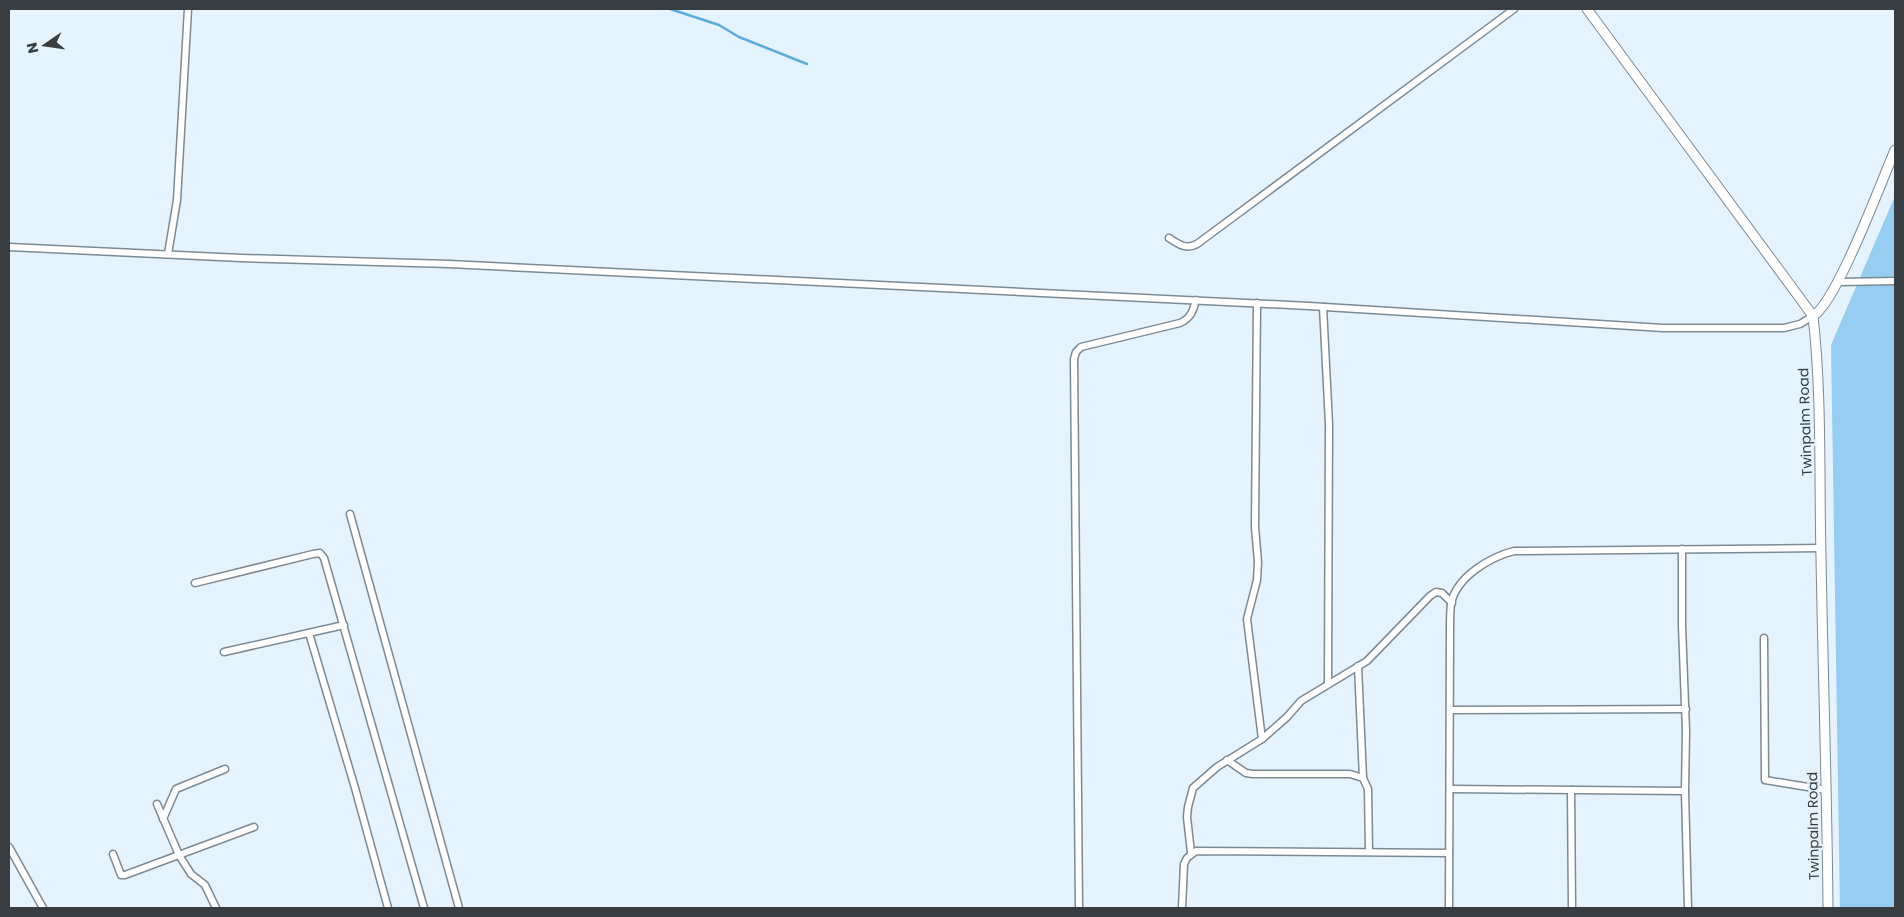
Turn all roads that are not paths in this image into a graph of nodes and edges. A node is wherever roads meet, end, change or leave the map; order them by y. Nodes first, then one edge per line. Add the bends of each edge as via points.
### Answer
1 (188, 9) edge
2 (1514, 9) edge
3 (1587, 9) edge
4 (1895, 150) edge
5 (1169, 238) dead end
6 (9, 246) edge
7 (168, 254) junction
8 (1895, 281) edge
9 (1838, 282) junction
10 (1196, 300) junction
11 (1257, 303) junction
12 (1323, 306) junction
13 (1813, 316) junction
14 (350, 514) dead end
15 (1821, 548) junction
16 (1682, 550) junction
17 (195, 583) dead end
18 (1452, 603) junction
19 (344, 625) junction
20 (309, 633) junction
21 (1764, 638) dead end
22 (224, 652) dead end
23 (1358, 666) junction
24 (1328, 684) junction
25 (1686, 709) junction
26 (1450, 710) junction
27 (1262, 740) junction
28 (1227, 760) junction
29 (225, 769) dead end
30 (1363, 778) junction
31 (1450, 789) junction
32 (1571, 790) junction
33 (1826, 790) junction
34 (1685, 791) junction
35 (157, 804) dead end
36 (163, 819) junction
37 (254, 827) dead end
38 (9, 847) edge
39 (1369, 852) junction
40 (1191, 853) junction
41 (1449, 853) junction
42 (113, 854) dead end
43 (179, 855) junction
44 (43, 908) edge
45 (216, 908) edge
46 (388, 908) edge
47 (424, 908) edge
48 (459, 908) edge
49 (1079, 908) edge
50 (1182, 908) edge
51 (1449, 908) edge
52 (1572, 908) edge
53 (1688, 908) edge
54 (1828, 908) edge

1 - 7 street via 177,200
2 - 5 street via 1197,244 1186,247
3 - 13 main road
4 - 9 main road
6 - 7 street
7 - 10 street via 449,264
8 - 9 street
9 - 13 main road via 1825,304
10 - 11 street
10 - 49 street via 1187,320 1081,347 1074,359
11 - 12 street
11 - 27 street via 1255,527 1258,562 1247,619
12 - 13 street via 1709,329 1784,328
12 - 24 street via 1329,424
13 - 15 main road, Twinpalm Road via 1821,458
14 - 48 street
15 - 16 street
15 - 33 main road, Twinpalm Road
16 - 18 street via 1514,551 1500,554 1469,576 1455,593
16 - 25 street
17 - 19 street via 320,553 327,564
18 - 23 street via 1442,593 1430,596
18 - 26 street
19 - 20 street
19 - 47 street
20 - 22 street
20 - 46 street
21 - 33 street via 1765,780
23 - 24 street
23 - 30 street
24 - 27 street via 1301,701
25 - 26 street
25 - 34 street
26 - 31 street
27 - 28 street
28 - 30 street via 1253,774 1350,774
28 - 40 street via 1200,781 1190,796 1187,817
29 - 36 street via 176,789
30 - 39 street via 1368,788
31 - 32 street
31 - 41 street
32 - 34 street
32 - 52 street
33 - 54 main road, Twinpalm Road
34 - 53 street
35 - 36 street
36 - 43 street
37 - 43 street
38 - 44 street
39 - 40 street via 1202,850
39 - 41 street
40 - 50 street via 1184,864
41 - 51 street
42 - 43 street via 123,875
43 - 45 street via 191,874 206,884

